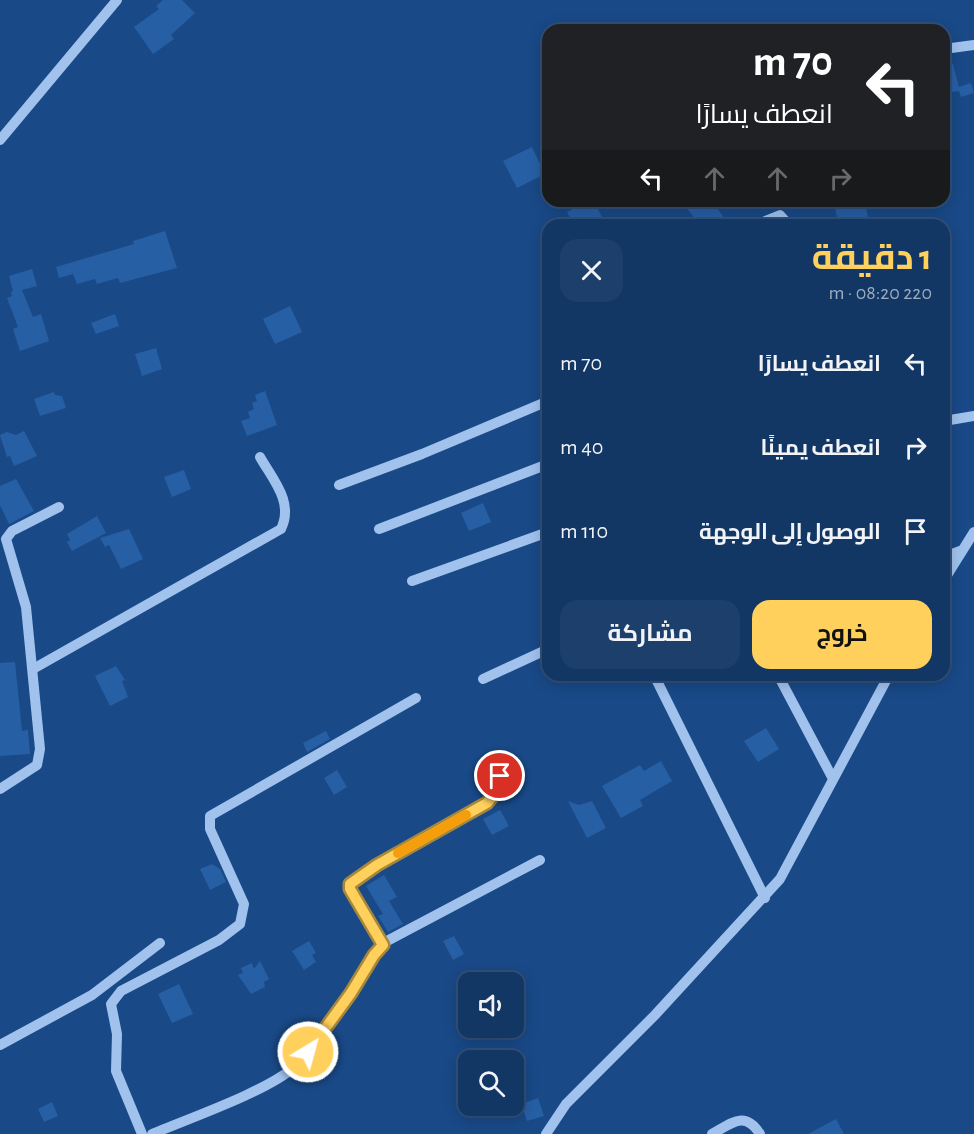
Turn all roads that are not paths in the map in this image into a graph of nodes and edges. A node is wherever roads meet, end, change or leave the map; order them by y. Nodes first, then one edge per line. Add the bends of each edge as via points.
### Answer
1 (117, 0) edge
2 (974, 45) edge
3 (950, 49) edge
4 (0, 140) edge
5 (766, 219) edge
6 (784, 219) edge
7 (542, 404) edge
8 (974, 416) edge
9 (950, 421) edge
10 (260, 457) dead end
11 (542, 466) edge
12 (339, 485) dead end
13 (58, 507) dead end
14 (379, 530) dead end
15 (974, 532) edge
16 (542, 534) edge
17 (960, 551) junction
18 (950, 555) edge
19 (950, 569) edge
20 (412, 581) dead end
21 (542, 652) edge
22 (33, 669) junction
23 (483, 679) dead end
24 (657, 681) edge
25 (781, 681) edge
26 (885, 681) edge
27 (416, 698) dead end
28 (500, 776) dead end
29 (832, 777) junction
30 (0, 789) edge
31 (540, 860) dead end
32 (765, 898) junction
33 (160, 943) dead end
34 (383, 945) junction
35 (0, 1045) edge
36 (142, 1134) edge
37 (152, 1134) edge
38 (546, 1134) edge
39 (712, 1134) edge
40 (760, 1134) edge

1 - 4 street
2 - 3 street
5 - 6 street via 780,215
7 - 12 street
8 - 9 street
10 - 22 street via 285,499 281,529
11 - 14 street
13 - 22 street via 12,531 6,539 26,607
15 - 17 street
16 - 20 street
17 - 18 street
17 - 19 street
21 - 23 street
22 - 30 street via 40,749 37,765
24 - 32 street
25 - 29 street
26 - 29 street
27 - 36 street via 210,816 210,829 244,904 240,924 219,940 121,992 111,1004 118,1047 116,1071
28 - 34 street via 496,792 487,803 350,884
29 - 32 street via 795,856
31 - 34 street
32 - 38 street via 566,1104
33 - 35 street via 92,995
34 - 37 street via 320,1036 291,1069
39 - 40 street via 744,1119

